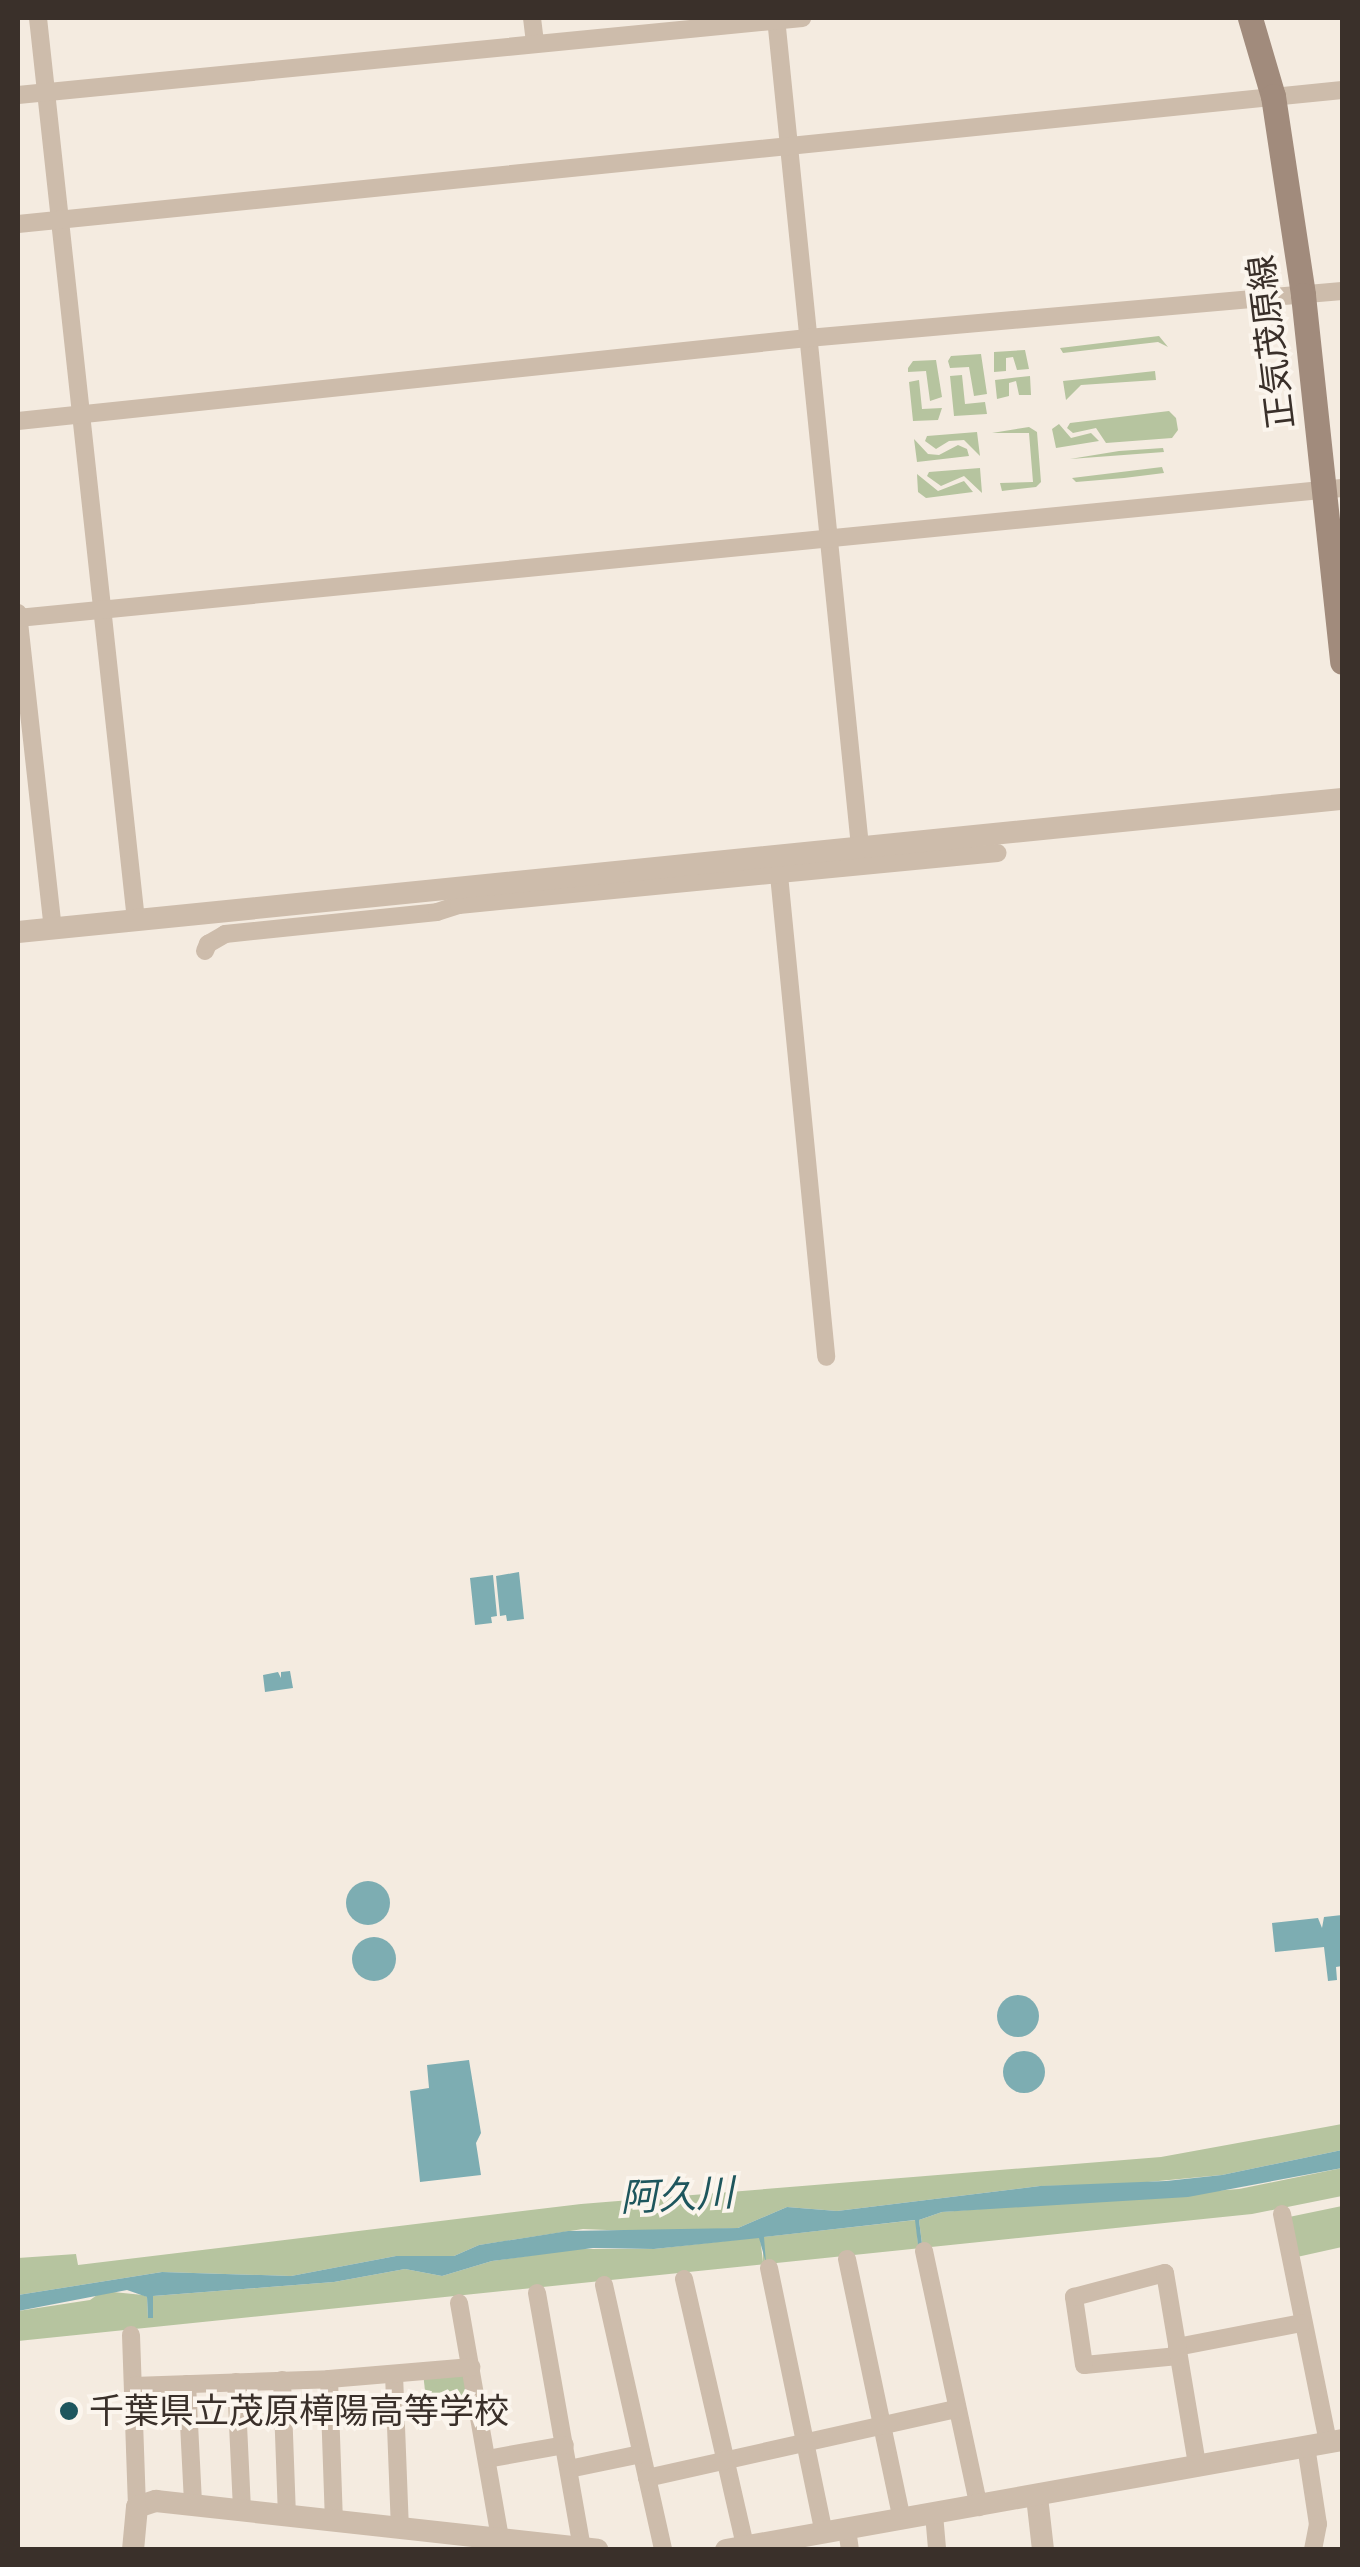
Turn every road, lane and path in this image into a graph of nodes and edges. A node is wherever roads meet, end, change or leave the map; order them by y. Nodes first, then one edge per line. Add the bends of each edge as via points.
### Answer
1 (38, 18) edge
2 (532, 18) edge
3 (776, 18) edge
4 (802, 18) edge
5 (1250, 18) edge
6 (534, 44) junction
7 (1342, 90) edge
8 (46, 92) junction
9 (18, 96) edge
10 (1272, 96) junction
11 (788, 146) junction
12 (60, 220) junction
13 (18, 224) edge
14 (1342, 291) edge
15 (1303, 295) junction
16 (808, 338) junction
17 (81, 415) junction
18 (18, 421) edge
19 (1333, 489) edge
20 (828, 538) junction
21 (102, 610) junction
22 (18, 616) edge
23 (1342, 662) edge
24 (1342, 800) edge
25 (860, 847) junction
26 (997, 853) dead end
27 (780, 874) junction
28 (136, 920) junction
29 (53, 928) junction
30 (18, 932) edge
31 (205, 952) dead end
32 (826, 1356) dead end
33 (1282, 2214) dead end
34 (924, 2250) dead end
35 (847, 2259) dead end
36 (768, 2268) dead end
37 (684, 2278) dead end
38 (604, 2285) dead end
39 (537, 2293) dead end
40 (460, 2303) dead end
41 (1302, 2322) junction
42 (130, 2335) dead end
43 (1178, 2352) junction
44 (472, 2367) junction
45 (394, 2374) junction
46 (329, 2378) junction
47 (282, 2380) junction
48 (236, 2382) junction
49 (187, 2384) junction
50 (132, 2386) junction
51 (956, 2408) junction
52 (880, 2426) junction
53 (1325, 2443) edge
54 (804, 2444) junction
55 (565, 2446) junction
56 (641, 2454) junction
57 (488, 2459) junction
58 (726, 2461) junction
59 (1197, 2465) junction
60 (569, 2469) junction
61 (647, 2478) junction
62 (1037, 2496) junction
63 (192, 2504) junction
64 (979, 2506) junction
65 (136, 2507) junction
66 (242, 2509) junction
67 (287, 2514) junction
68 (934, 2514) junction
69 (334, 2519) junction
70 (902, 2519) junction
71 (400, 2527) junction
72 (824, 2532) junction
73 (500, 2537) junction
74 (848, 2539) edge
75 (590, 2548) edge
76 (736, 2548) edge
77 (1312, 2549) edge
78 (133, 2550) edge
79 (663, 2550) edge
80 (937, 2550) edge
81 (1044, 2550) edge

1 - 8 street
2 - 6 street
3 - 4 street
3 - 6 street
3 - 11 street
5 - 10 main road, 正気茂原線
6 - 8 street
7 - 10 street
8 - 9 street
8 - 12 street
10 - 11 street
10 - 15 main road, 正気茂原線
11 - 12 street
11 - 16 street
12 - 13 street
12 - 17 street
14 - 15 street
15 - 16 street
15 - 19 main road, 正気茂原線
16 - 17 street
16 - 20 street
17 - 18 street
17 - 21 street
19 - 20 street
19 - 23 main road, 正気茂原線
20 - 21 street
20 - 25 street
21 - 22 street
21 - 28 street
22 - 29 street
24 - 25 street
25 - 28 street
26 - 27 street
27 - 31 street via 225,934
27 - 32 street
28 - 29 street
29 - 30 street
33 - 41 street
34 - 51 street
35 - 52 street
36 - 54 street
37 - 58 street
38 - 56 street
39 - 55 street
40 - 44 street
41 - 43 street
41 - 53 street
42 - 50 street
43 - 43 street via 1164,2273 1074,2298 1084,2365
43 - 59 street
44 - 45 street
44 - 57 street
45 - 46 street
45 - 71 street
46 - 47 street
46 - 69 street
47 - 48 street
47 - 67 street
48 - 49 street
48 - 66 street
49 - 50 street
49 - 63 street
50 - 65 street
51 - 52 street
51 - 64 street
52 - 54 street
52 - 70 street
53 - 59 street
53 - 77 street
54 - 58 street
54 - 72 street
55 - 57 street
55 - 60 street
56 - 60 street
56 - 61 street
57 - 73 street
58 - 61 street
58 - 76 street
59 - 62 street
60 - 75 street
61 - 79 street
62 - 64 street
62 - 81 street
63 - 65 street via 146,2501
63 - 66 street
64 - 68 street
65 - 78 street
66 - 67 street
67 - 69 street
68 - 70 street
68 - 80 street
69 - 71 street
70 - 74 street
71 - 73 street
72 - 74 street
72 - 76 street
73 - 75 street

